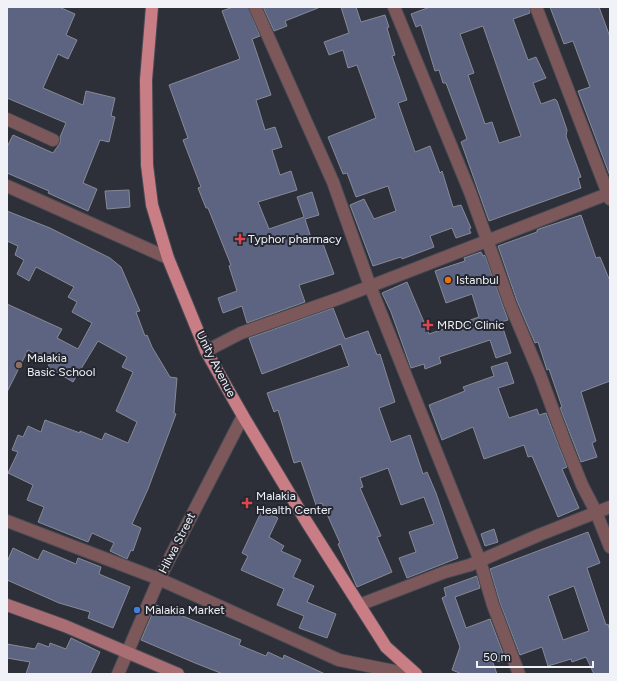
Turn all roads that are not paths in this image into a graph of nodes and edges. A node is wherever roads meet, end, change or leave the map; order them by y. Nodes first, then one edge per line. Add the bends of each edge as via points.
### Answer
1 (152, 7) edge
2 (255, 7) edge
3 (394, 7) edge
4 (536, 7) edge
5 (7, 119) edge
6 (53, 140) dead end
7 (7, 186) edge
8 (609, 195) edge
9 (488, 240) junction
10 (168, 258) junction
11 (370, 286) junction
12 (206, 350) junction
13 (243, 416) junction
14 (610, 507) edge
15 (596, 512) junction
16 (8, 524) edge
17 (610, 547) edge
18 (480, 561) junction
19 (159, 579) junction
20 (7, 605) edge
21 (359, 605) junction
22 (126, 652) junction
23 (118, 674) edge
24 (178, 674) edge
25 (409, 674) edge
26 (416, 674) edge
27 (519, 674) edge

1 - 10 main road, Unity Avenue via 146,80 147,165 152,205
2 - 11 street via 333,182
3 - 9 street
4 - 8 street
5 - 6 street
7 - 10 street
8 - 9 street
9 - 11 street
9 - 15 street via 510,304 582,485
10 - 12 main road, Unity Avenue
11 - 12 street via 241,333
11 - 18 street
12 - 13 main road, Unity Avenue
13 - 19 street, Hilwa Street
13 - 21 main road, Unity Avenue
14 - 15 street
15 - 17 street
15 - 18 street
16 - 19 street
18 - 21 street
18 - 27 street via 493,605
19 - 22 street, Hilwa Street
19 - 25 street via 338,660
20 - 22 street
21 - 26 main road, Unity Avenue via 386,647
22 - 23 street, Hilwa Street
22 - 24 street

